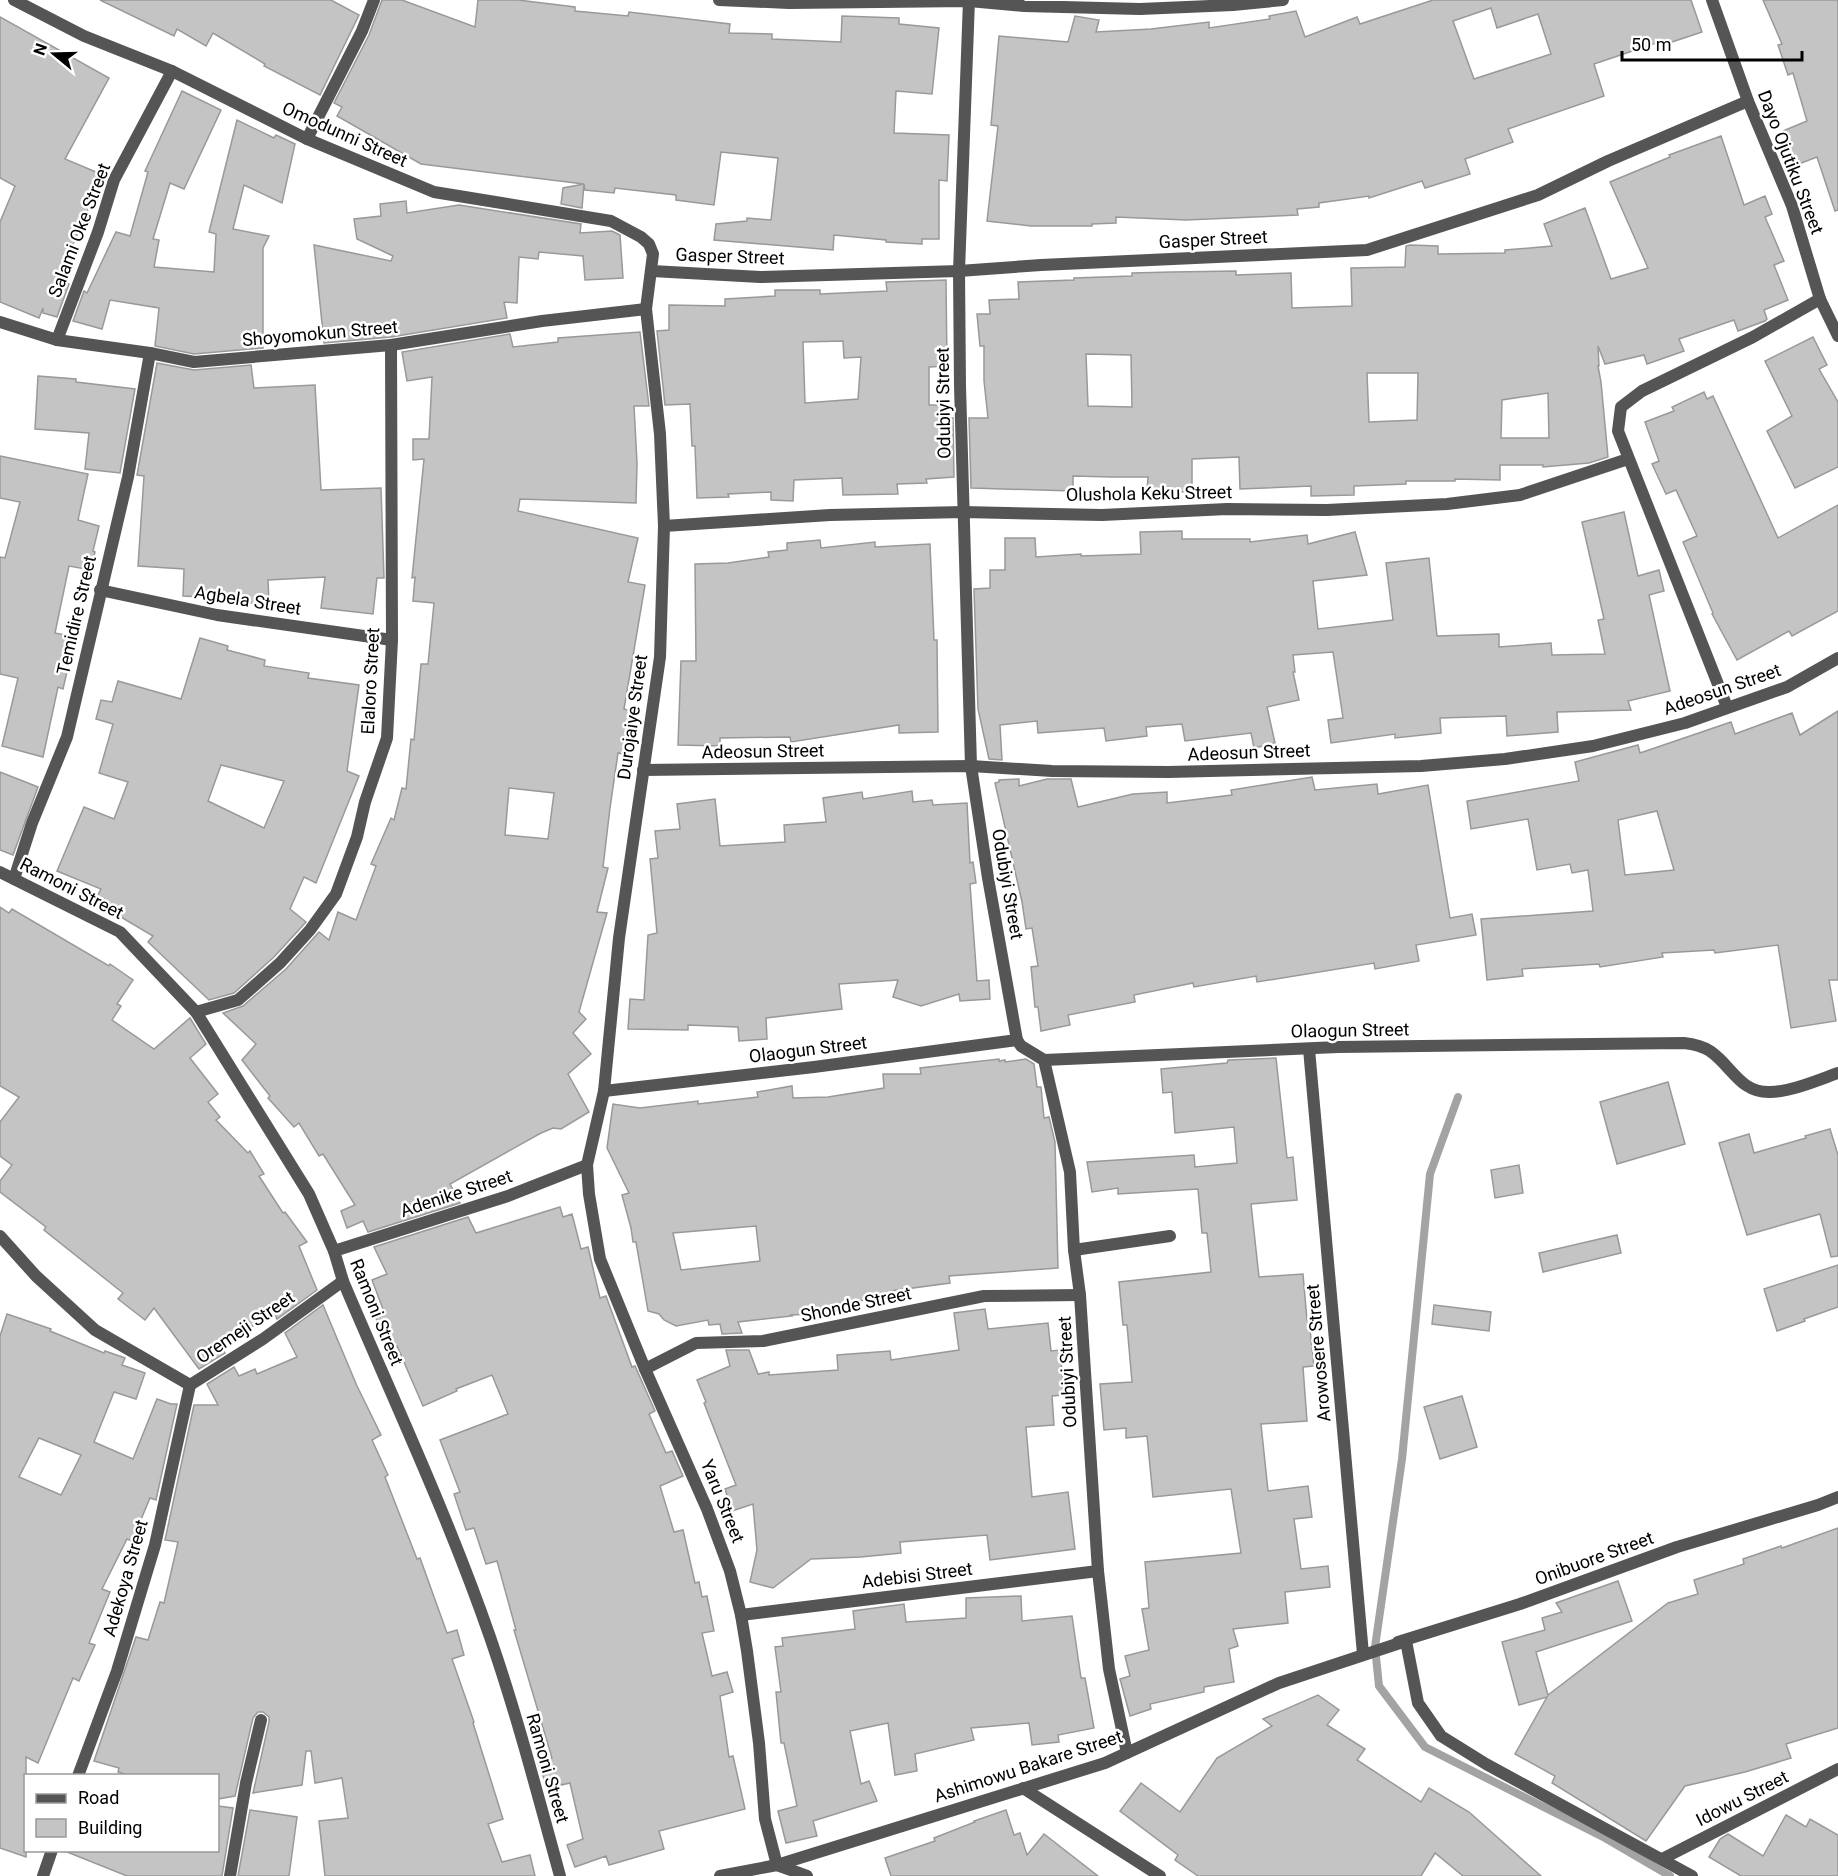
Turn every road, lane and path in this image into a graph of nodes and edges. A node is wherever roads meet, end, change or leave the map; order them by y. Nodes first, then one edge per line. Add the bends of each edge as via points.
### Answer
1 (14, 0) edge
2 (374, 0) edge
3 (718, 0) edge
4 (969, 0) edge
5 (1283, 0) edge
6 (1712, 0) edge
7 (172, 71) junction
8 (1748, 101) junction
9 (307, 139) junction
10 (652, 271) junction
11 (959, 271) junction
12 (1820, 299) junction
13 (646, 309) junction
14 (0, 322) edge
15 (1838, 336) edge
16 (57, 340) junction
17 (391, 345) junction
18 (150, 353) junction
19 (1628, 459) junction
20 (963, 512) junction
21 (664, 525) junction
22 (100, 590) junction
23 (392, 640) junction
24 (1838, 658) edge
25 (1727, 707) junction
26 (971, 766) junction
27 (643, 770) junction
28 (0, 872) edge
29 (14, 879) junction
30 (196, 1012) junction
31 (1017, 1040) junction
32 (1309, 1049) junction
33 (1044, 1060) junction
34 (1838, 1073) edge
35 (604, 1091) junction
36 (587, 1165) junction
37 (0, 1236) edge
38 (1170, 1236) dead end
39 (1074, 1250) junction
40 (334, 1251) junction
41 (343, 1281) junction
42 (1080, 1295) junction
43 (645, 1369) junction
44 (190, 1385) junction
45 (1838, 1497) edge
46 (1098, 1571) junction
47 (741, 1615) junction
48 (1406, 1641) junction
49 (1363, 1654) junction
50 (261, 1720) dead end
51 (1127, 1752) junction
52 (1838, 1769) edge
53 (79, 1774) edge
54 (1023, 1788) junction
55 (52, 1852) edge
56 (1662, 1859) junction
57 (777, 1864) junction
58 (43, 1876) edge
59 (230, 1876) edge
60 (560, 1876) edge
61 (720, 1876) edge
62 (807, 1876) edge
63 (1160, 1876) edge
64 (1692, 1876) edge

1 - 7 street, Omodunni Street via 84,36
2 - 9 street
3 - 4 street
4 - 5 street via 1024,6 1140,9
4 - 11 street, Odubiyi Street
6 - 8 street, Dayo Ojutiku Street
7 - 9 street, Omodunni Street
7 - 16 street, Salami Oke Street via 114,180
8 - 11 street, Gasper Street via 1538,195 1367,250
8 - 12 street, Dayo Ojutiku Street via 1792,206
9 - 10 street, Omodunni Street via 434,192 611,221 649,244
10 - 11 street, Gasper Street via 760,277
10 - 13 street, Durojaiye Street
11 - 20 street, Odubiyi Street
12 - 15 street, Dayo Ojutiku Street
12 - 19 street via 1753,338 1642,391 1621,407 1618,431
13 - 17 street, Shoyomokun Street
13 - 21 street, Durojaiye Street via 660,434
14 - 16 street, Shoyomokun Street
16 - 18 street, Shoyomokun Street
17 - 18 street, Shoyomokun Street via 194,362
17 - 23 street, Elaloro Street
18 - 22 street, Temidire Street via 128,477
19 - 20 street, Olushola Keku Street via 1520,495 1447,504 1102,514
19 - 25 street
20 - 21 street, Olushola Keku Street
20 - 26 street, Odubiyi Street
21 - 27 street, Durojaiye Street via 660,657
22 - 23 street, Agbela Street via 217,615
22 - 29 street, Temidire Street via 67,737
23 - 30 street, Elaloro Street via 387,738 336,894 280,963 238,1000
24 - 25 street, Adeosun Street via 1787,687
25 - 26 street, Adeosun Street via 1685,723 1593,746 1453,764 1168,772
26 - 27 street, Adeosun Street
26 - 31 street, Odubiyi Street
27 - 35 street, Durojaiye Street via 619,938
28 - 29 street, Ramoni Street
29 - 30 street, Ramoni Street via 120,932
30 - 40 street, Ramoni Street via 309,1194
31 - 33 street
31 - 35 street, Olaogun Street
32 - 33 street, Olaogun Street
32 - 34 street, Olaogun Street via 1697,1045 1711,1052 1743,1084 1773,1092
32 - 49 street, Arowosere Street
33 - 39 street, Odubiyi Street via 1070,1172
35 - 36 street, Durojaiye Street
36 - 40 street, Adenike Street via 508,1196
36 - 43 street, Yaru Street via 600,1259
37 - 44 street, Oremeji Street via 36,1276 95,1330
38 - 39 street
39 - 42 street, Odubiyi Street
40 - 41 street, Ramoni Street
41 - 44 street, Oremeji Street
41 - 60 street, Ramoni Street via 490,1636
42 - 43 street, Shonde Street via 984,1296 763,1341 696,1343
42 - 46 street, Odubiyi Street
43 - 47 street, Yaru Street via 707,1509
44 - 53 street, Adekoya Street via 149,1567 117,1671
45 - 48 street, Onibuore Street via 1677,1547
46 - 47 street, Adebisi Street
46 - 51 street, Odubiyi Street via 1109,1669
47 - 57 street, Yaru Street via 765,1819
48 - 49 street, Ashimowu Bakare Street
48 - 49 street, Onibuore Street
48 - 56 street via 1418,1703 1441,1736
49 - 51 street, Ashimowu Bakare Street via 1279,1683
50 - 59 street
51 - 54 street, Ashimowu Bakare Street via 1105,1763
52 - 56 street, Idowu Street
54 - 57 street, Ashimowu Bakare Street
54 - 63 street
55 - 58 street
56 - 64 street
57 - 61 street, Ashimowu Bakare Street
57 - 62 street

